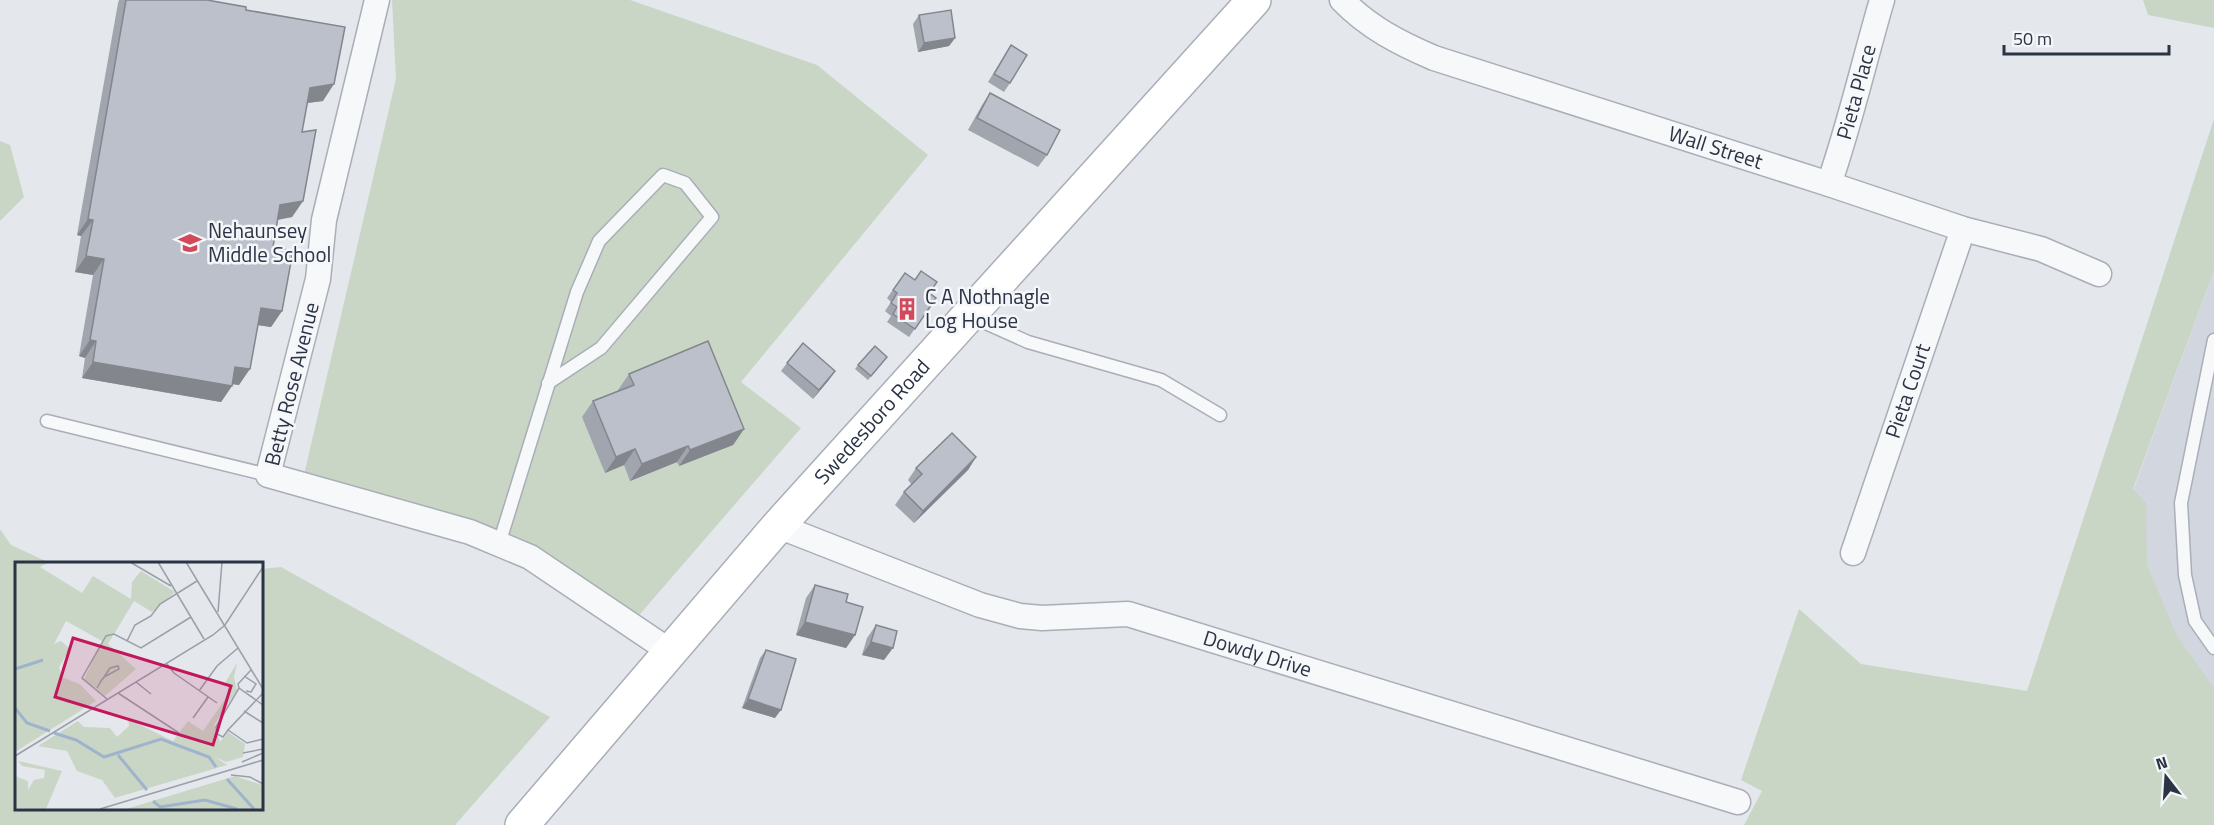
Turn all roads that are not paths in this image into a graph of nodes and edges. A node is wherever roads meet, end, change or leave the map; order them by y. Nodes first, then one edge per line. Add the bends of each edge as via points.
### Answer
1 (377, 0) edge
2 (1254, 0) edge
3 (1342, 0) edge
4 (1882, 0) edge
5 (1829, 184) junction
6 (1963, 230) junction
7 (2099, 274) dead end
8 (969, 316) junction
9 (2214, 340) edge
10 (548, 383) junction
11 (1220, 415) dead end
12 (47, 421) dead end
13 (268, 475) junction
14 (778, 526) junction
15 (499, 544) junction
16 (1853, 553) dead end
17 (2214, 648) edge
18 (671, 652) junction
19 (1738, 802) dead end
20 (522, 825) edge

1 - 13 street, Betty Rose Avenue via 324,220 318,279
2 - 8 main road, Swedesboro Road
3 - 5 street, Wall Street via 1358,17 1397,42 1434,58
4 - 5 street, Pieta Place
5 - 6 street, Wall Street
6 - 7 street, Wall Street via 2041,249
6 - 16 street, Pieta Court
8 - 11 lane via 1028,342 1161,380
8 - 14 main road, Swedesboro Road
9 - 17 lane via 2181,503 2185,575 2195,621
10 - 10 lane via 577,291 598,241 663,175 685,183 712,217 601,348
10 - 15 lane
12 - 13 lane
13 - 15 street, Betty Rose Avenue via 470,532
14 - 18 main road, Swedesboro Road
14 - 19 street, Dowdy Drive via 999,610 1042,618 1128,614
15 - 18 street, Betty Rose Avenue via 530,557
18 - 20 main road, Swedesboro Road

